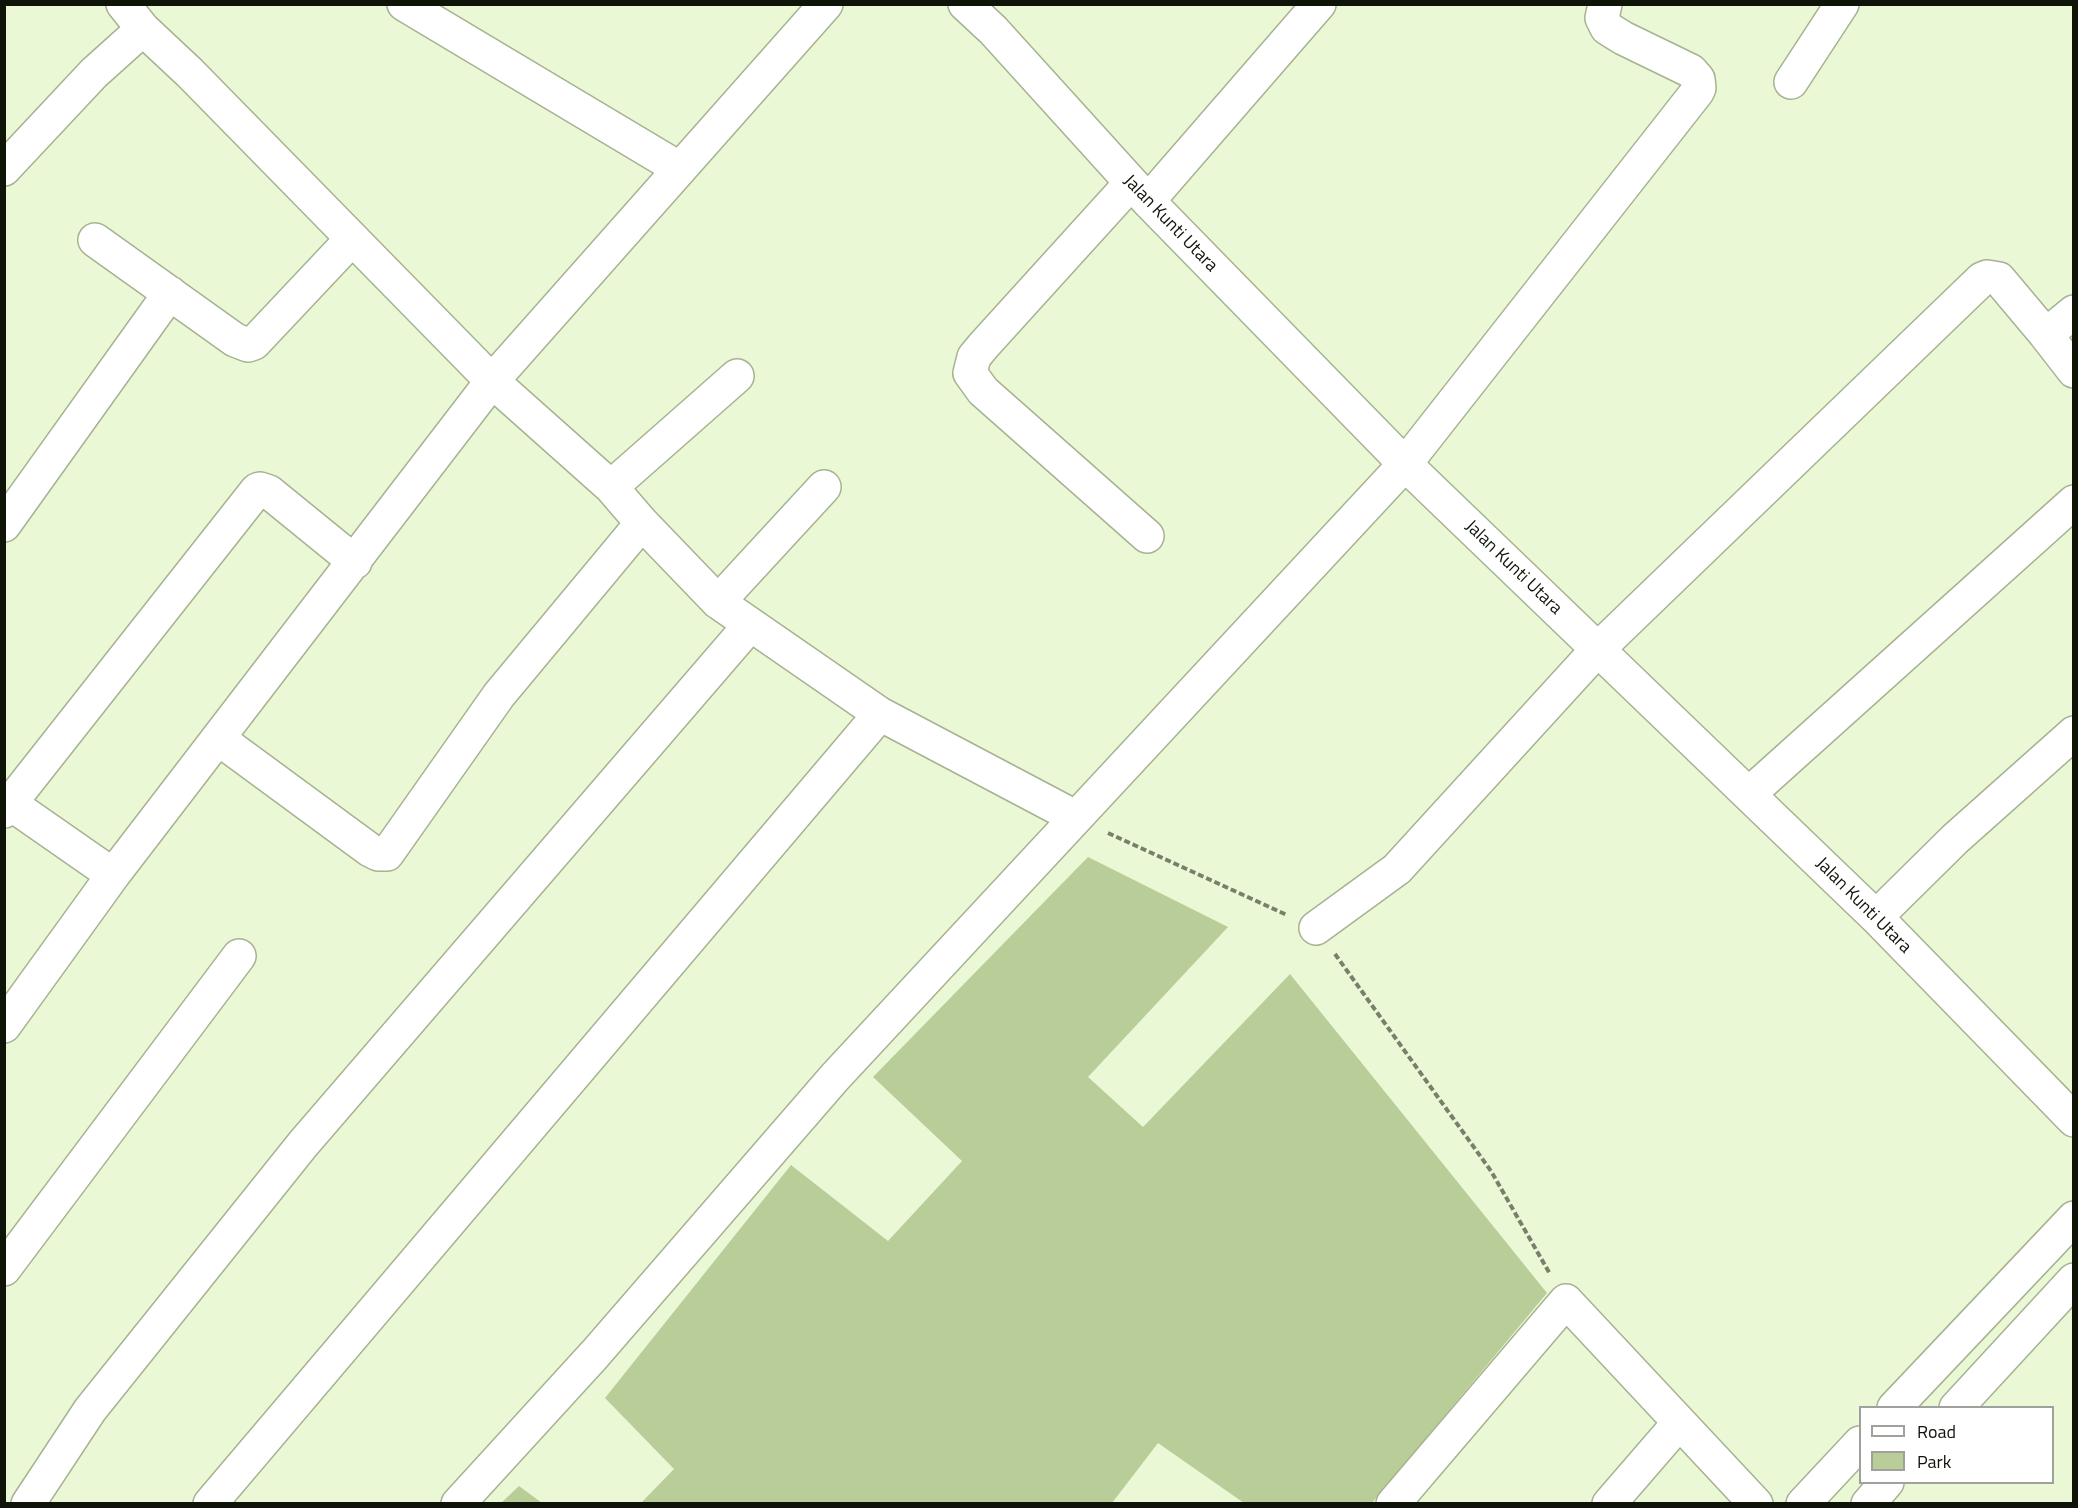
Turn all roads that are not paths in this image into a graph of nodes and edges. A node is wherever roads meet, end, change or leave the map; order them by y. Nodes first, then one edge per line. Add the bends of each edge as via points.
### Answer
1 (404, 4) edge
2 (826, 4) edge
3 (965, 4) edge
4 (1319, 4) edge
5 (1605, 4) edge
6 (1842, 4) edge
7 (133, 17) edge
8 (1791, 82) dead end
9 (4, 169) edge
10 (680, 169) junction
11 (1139, 192) junction
12 (352, 239) junction
13 (95, 240) dead end
14 (170, 292) junction
15 (2073, 312) edge
16 (2046, 335) junction
17 (2073, 371) edge
18 (737, 376) dead end
19 (492, 381) junction
20 (1405, 464) junction
21 (611, 487) junction
22 (824, 487) dead end
23 (2073, 501) edge
24 (642, 524) junction
25 (4, 525) edge
26 (1147, 536) dead end
27 (355, 562) junction
28 (718, 602) junction
29 (750, 625) junction
30 (1597, 650) junction
31 (879, 714) junction
32 (2073, 733) edge
33 (219, 739) junction
34 (1749, 794) junction
35 (8, 807) edge
36 (1075, 818) junction
37 (113, 875) junction
38 (1876, 917) junction
39 (1316, 928) road end
40 (238, 956) dead end
41 (4, 1026) edge
42 (2073, 1120) edge
43 (2073, 1218) edge
44 (14, 1236) edge
45 (4, 1269) edge
46 (2073, 1280) edge
47 (1895, 1406) edge
48 (1957, 1406) edge
49 (1679, 1423) junction
50 (1859, 1444) edge
51 (1885, 1484) edge
52 (28, 1503) edge
53 (210, 1503) edge
54 (458, 1503) edge
55 (1393, 1503) edge
56 (1609, 1503) edge
57 (1756, 1503) edge
58 (1803, 1503) edge
59 (1868, 1503) edge

1 - 10 street
2 - 10 street
3 - 11 street, Jalan Kunti Utara
4 - 11 street
5 - 20 street via 1602,18 1608,28 1691,71 1699,88
6 - 8 street
7 - 9 street via 94,73
7 - 12 street
10 - 19 street
11 - 20 street, Jalan Kunti Utara
11 - 26 street via 984,345 974,357 970,373 983,391
12 - 14 street via 254,343 235,340
12 - 19 street
13 - 14 street
14 - 25 street
15 - 16 street
16 - 17 street
16 - 30 street via 1999,279 1982,279
18 - 21 street
19 - 21 street
19 - 27 street
20 - 30 street, Jalan Kunti Utara
20 - 36 street
21 - 24 street
22 - 28 street
23 - 34 street
24 - 28 street
24 - 33 street via 499,695 387,854 370,850
27 - 33 street
27 - 35 street via 269,492 257,490
28 - 29 street
29 - 31 street
29 - 52 street via 303,1144 90,1410
30 - 34 street, Jalan Kunti Utara
30 - 39 street via 1397,869
31 - 36 street
31 - 53 street
32 - 38 street via 1955,839
33 - 37 street
34 - 38 street, Jalan Kunti Utara
35 - 37 street
36 - 54 street via 835,1077 596,1354
37 - 41 street
38 - 42 street, Jalan Kunti Utara
40 - 44 street
43 - 47 street
44 - 45 street
46 - 48 street
49 - 55 street via 1566,1301
49 - 56 street
49 - 57 street
50 - 58 street
51 - 59 street

